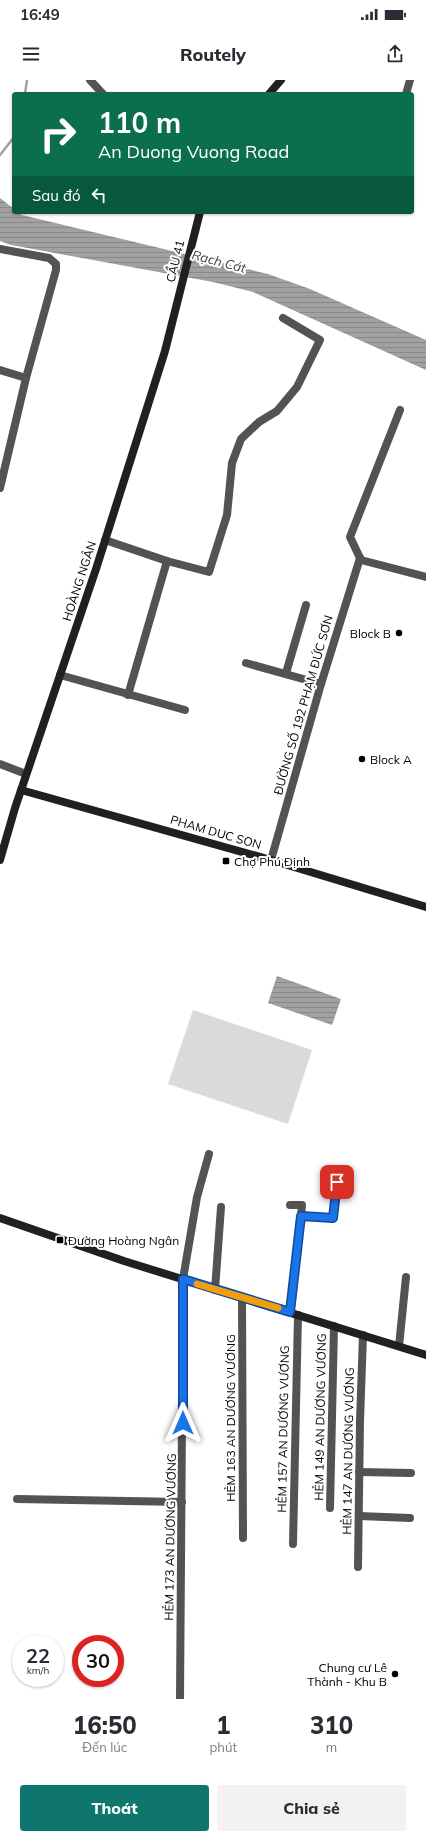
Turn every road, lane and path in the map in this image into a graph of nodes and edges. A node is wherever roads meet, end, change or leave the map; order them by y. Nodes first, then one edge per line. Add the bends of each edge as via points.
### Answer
1 (90, 80) edge
2 (281, 80) edge
3 (410, 80) edge
4 (101, 92) edge
5 (271, 92) edge
6 (407, 92) edge
7 (199, 215) edge
8 (0, 249) edge
9 (175, 308) joint
10 (283, 318) dead end
11 (0, 370) edge
12 (26, 378) junction
13 (400, 410) dead end
14 (0, 488) edge
15 (105, 540) junction
16 (360, 558) junction
17 (167, 561) junction
18 (426, 577) edge
19 (306, 605) dead end
20 (246, 663) dead end
21 (286, 673) junction
22 (60, 675) junction
23 (321, 684) junction
24 (128, 695) junction
25 (185, 710) dead end
26 (0, 764) edge
27 (26, 774) junction
28 (21, 790) junction
29 (0, 856) edge
30 (271, 860) junction
31 (426, 907) edge
32 (209, 1154) dead end
33 (337, 1182) dead end
34 (290, 1205) dead end
35 (221, 1207) dead end
36 (301, 1216) junction
37 (0, 1218) edge
38 (406, 1277) dead end
39 (183, 1279) junction
40 (215, 1290) junction
41 (242, 1297) junction
42 (294, 1313) junction
43 (334, 1326) junction
44 (363, 1335) junction
45 (399, 1346) junction
46 (426, 1355) edge
47 (359, 1472) junction
48 (411, 1473) dead end
49 (17, 1499) dead end
50 (182, 1502) junction
51 (330, 1508) dead end
52 (359, 1516) junction
53 (410, 1518) dead end
54 (243, 1538) dead end
55 (292, 1544) dead end
56 (358, 1567) dead end
57 (180, 1699) edge

1 - 4 street
2 - 5 street
3 - 6 street
7 - 9 street, CẦU 41
8 - 12 street via 49,258 56,264
9 - 15 street, HOÀNG NGÂN
10 - 17 street via 320,340 316,352 297,387 277,411 259,422 241,439 232,463 227,516 209,572
11 - 12 street
12 - 14 street
13 - 16 street via 350,536
15 - 17 street
15 - 22 street, HOÀNG NGÂN
16 - 18 street
16 - 23 street, ĐƯỜNG SỐ 192 PHẠM ĐỨC SƠN
17 - 24 street
19 - 21 street
20 - 21 street
21 - 23 street
22 - 24 street
22 - 27 street, HOÀNG NGÂN
23 - 30 street, ĐƯỜNG SỐ 192 PHẠM ĐỨC SƠN
24 - 25 street
26 - 27 street
27 - 28 street, HOÀNG NGÂN
28 - 29 street, HOÀNG NGÂN
28 - 30 street, PHAM DUC SON
30 - 31 street, PHAM DUC SON
32 - 39 street, HẺM 173 AN DƯƠNG VƯƠNG via 197,1197
33 - 36 street via 333,1218
34 - 36 street via 302,1205
35 - 40 street
36 - 42 street, HẺM 157 AN DƯƠNG VƯƠNG
37 - 39 street
38 - 45 street
39 - 40 street
39 - 50 street, HẺM 173 AN DƯƠNG VƯƠNG
40 - 41 street
41 - 42 street
41 - 54 street, HẺM 163 AN DƯƠNG VƯƠNG
42 - 43 street
42 - 55 street, HẺM 157 AN DƯƠNG VƯƠNG
43 - 44 street
43 - 51 street, HẺM 149 AN DƯƠNG VƯƠNG
44 - 45 street
44 - 47 street, HẺM 147 AN DƯƠNG VƯƠNG
45 - 46 street
47 - 48 street
47 - 52 street, HẺM 147 AN DƯƠNG VƯƠNG
49 - 50 street
50 - 57 street, HẺM 173 AN DƯƠNG VƯƠNG
52 - 53 street
52 - 56 street, HẺM 147 AN DƯƠNG VƯƠNG

